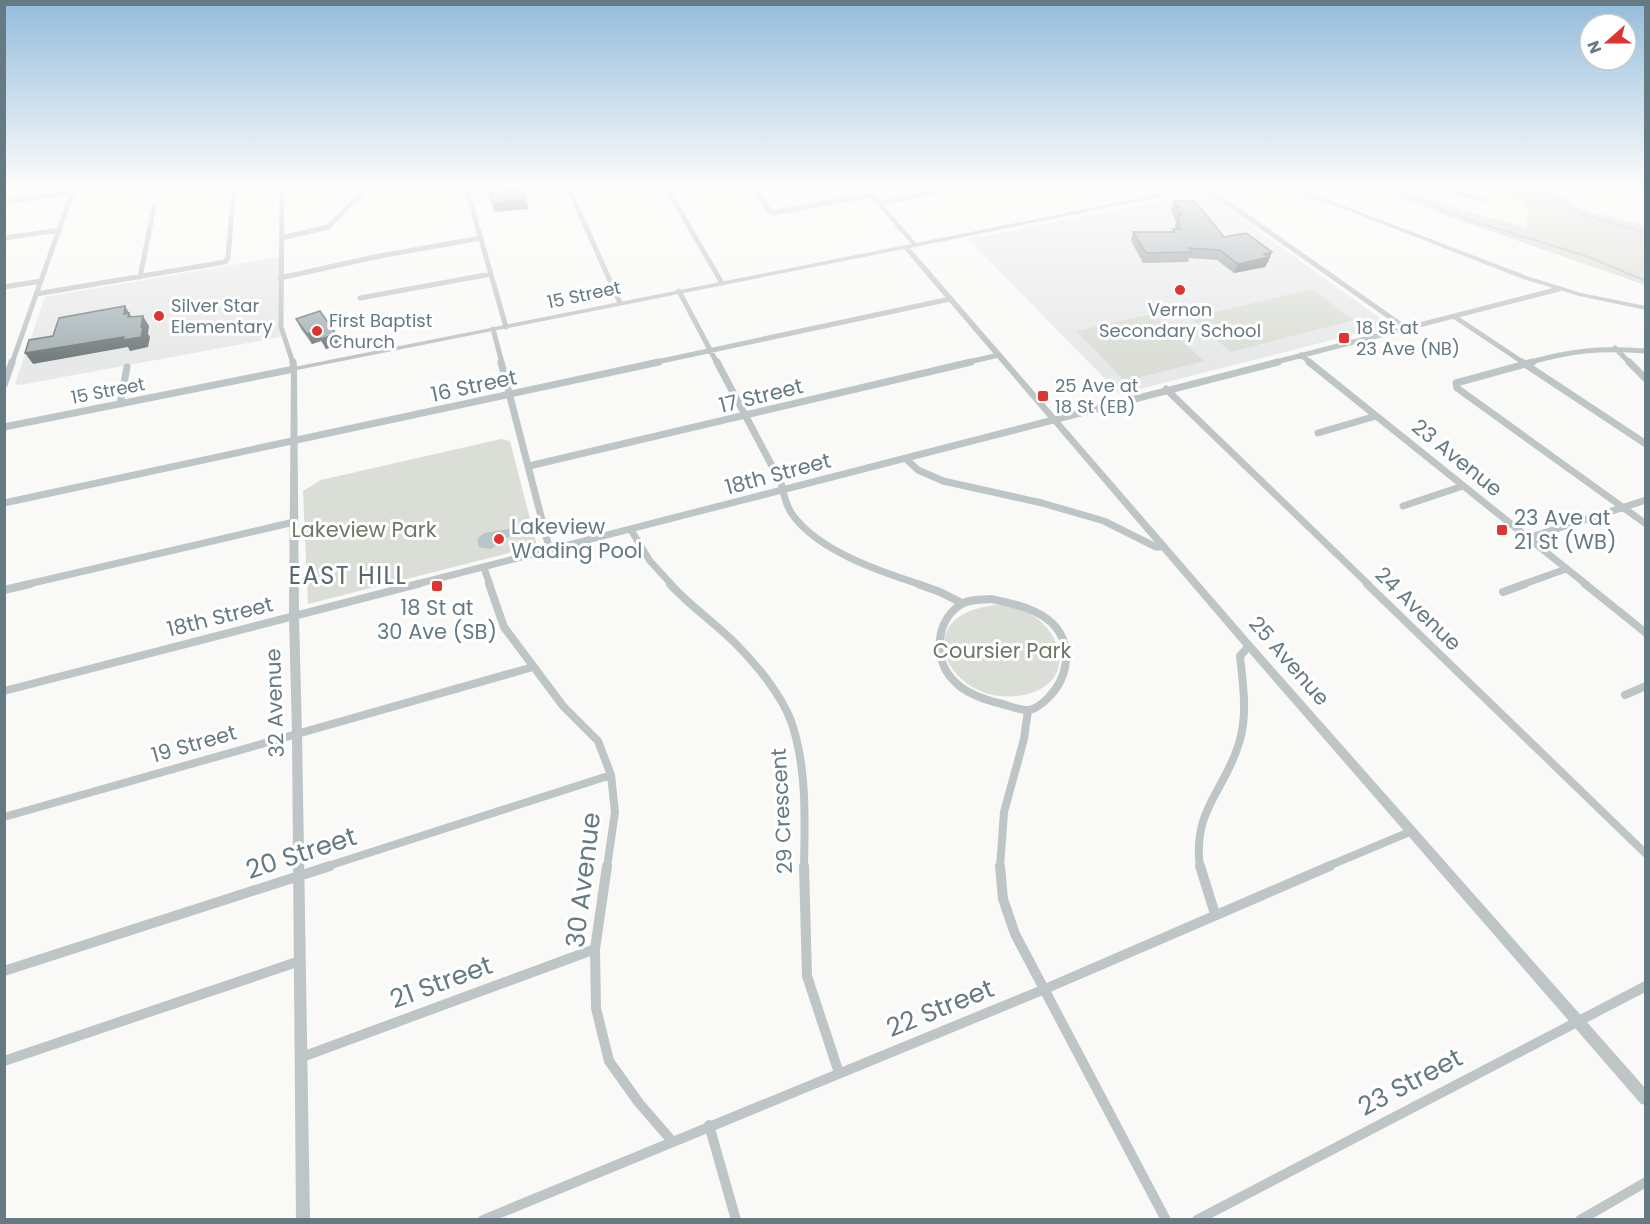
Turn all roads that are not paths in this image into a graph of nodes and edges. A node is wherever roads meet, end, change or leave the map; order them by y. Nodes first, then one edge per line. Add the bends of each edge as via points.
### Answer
1 (55, 244) edge
2 (147, 244) edge
3 (229, 244) edge
4 (281, 244) edge
5 (447, 244) edge
6 (483, 244) edge
7 (594, 244) edge
8 (699, 244) edge
9 (919, 244) edge
10 (1287, 244) edge
11 (1435, 244) edge
12 (915, 245) joint
13 (906, 247) junction
14 (491, 274) junction
15 (140, 277) junction
16 (280, 278) junction
17 (41, 281) junction
18 (722, 283) junction
19 (4, 287) edge
20 (1559, 289) junction
21 (679, 291) junction
22 (36, 294) junction
23 (360, 298) dead end
24 (950, 299) junction
25 (620, 303) junction
26 (1646, 308) edge
27 (1455, 316) junction
28 (506, 327) junction
29 (1407, 328) junction
30 (493, 329) junction
31 (1615, 348) junction
32 (1646, 351) edge
33 (711, 352) junction
34 (15, 354) junction
35 (999, 355) junction
36 (1301, 355) junction
37 (7, 356) dead end
38 (1524, 363) junction
39 (127, 367) dead end
40 (294, 369) junction
41 (1646, 379) edge
42 (4, 385) edge
43 (1166, 389) junction
44 (512, 395) junction
45 (120, 404) junction
46 (1376, 416) junction
47 (745, 417) junction
48 (1054, 420) junction
49 (4, 426) edge
50 (1318, 433) dead end
51 (293, 442) junction
52 (1646, 444) edge
53 (906, 459) junction
54 (529, 466) junction
55 (1463, 486) junction
56 (784, 491) junction
57 (1646, 500) edge
58 (4, 503) edge
59 (1403, 506) dead end
60 (1622, 507) junction
61 (294, 522) junction
62 (1646, 524) edge
63 (631, 530) junction
64 (1528, 538) junction
65 (1164, 547) junction
66 (550, 551) junction
67 (484, 568) junction
68 (1566, 569) junction
69 (4, 590) edge
70 (1503, 592) dead end
71 (962, 603) junction
72 (294, 617) junction
73 (1646, 633) edge
74 (1249, 646) junction
75 (533, 667) junction
76 (1646, 686) edge
77 (4, 691) edge
78 (1624, 694) dead end
79 (1028, 710) junction
80 (297, 733) junction
81 (611, 775) junction
82 (4, 817) edge
83 (1412, 831) junction
84 (1646, 854) edge
85 (299, 877) junction
86 (1215, 914) junction
87 (595, 949) junction
88 (300, 961) junction
89 (4, 971) edge
90 (1646, 986) edge
91 (1045, 989) junction
92 (1576, 1020) junction
93 (302, 1057) junction
94 (4, 1061) edge
95 (839, 1073) junction
96 (1646, 1099) edge
97 (709, 1125) junction
98 (672, 1141) junction
99 (1646, 1182) edge
100 (303, 1220) edge
101 (483, 1220) edge
102 (736, 1220) edge
103 (1166, 1220) edge
104 (1197, 1220) edge
105 (1580, 1220) edge

1 - 17 street
2 - 15 street
3 - 15 street via 225,262
4 - 16 street, 32 Avenue
5 - 16 street
6 - 14 street
7 - 25 street
8 - 18 street
9 - 12 street, 15 Street
10 - 29 street
11 - 20 street
12 - 13 street, 15 Street
13 - 18 street, 15 Street
13 - 24 street, 25 Avenue
14 - 23 street
14 - 28 street
15 - 22 street
16 - 40 street, 32 Avenue via 282,338
17 - 19 street
17 - 22 street
18 - 21 street, 15 Street
20 - 26 street
20 - 27 street, 18th Street
21 - 25 street, 15 Street
21 - 33 street
22 - 34 street
24 - 33 street, 16 Street
24 - 35 street, 25 Avenue
25 - 28 street, 15 Street
27 - 29 street, 18th Street
27 - 38 street
28 - 30 street, 15 Street
29 - 36 street, 18th Street
30 - 40 street, 15 Street
30 - 44 street
31 - 32 street
31 - 38 street via 1571,351
31 - 41 street
33 - 44 street, 16 Street
33 - 47 street
34 - 37 street
34 - 42 street
35 - 47 street, 17 Street
35 - 48 street, 25 Avenue
36 - 43 street, 18th Street
36 - 46 street, 23 Avenue
38 - 52 street
38 - 60 street via 1460,381 1457,388
39 - 45 street
40 - 45 street, 15 Street
40 - 51 street, 32 Avenue
43 - 48 street, 18th Street
43 - 84 street, 24 Avenue
44 - 51 street, 16 Street
44 - 54 street
45 - 49 street, 15 Street
46 - 50 street
46 - 55 street, 23 Avenue
47 - 54 street, 17 Street
47 - 56 street
48 - 53 street, 18th Street
48 - 65 street, 25 Avenue
51 - 58 street, 16 Street
51 - 61 street, 32 Avenue
53 - 56 street, 18th Street
53 - 65 street via 918,470 943,481 1072,511
54 - 66 street
55 - 59 street
55 - 64 street, 23 Avenue
56 - 63 street, 18th Street
56 - 71 street via 784,501 801,524 825,543 887,575 946,592
57 - 60 street
60 - 62 street
60 - 64 street
61 - 69 street
61 - 72 street, 32 Avenue
63 - 66 street, 18th Street
63 - 95 street, 29 Crescent via 650,561 670,583 762,673 790,719 799,750 805,828 807,975
64 - 68 street, 23 Avenue
65 - 74 street, 25 Avenue
66 - 67 street, 18th Street
67 - 72 street, 18th Street
67 - 75 street, 30 Avenue via 504,627
68 - 70 street
68 - 73 street, 23 Avenue
71 - 79 street via 947,618 939,637 938,654 946,671 962,688 993,702
71 - 79 street via 991,599 1022,606 1045,617 1061,632 1067,648 1066,667 1046,701
72 - 77 street, 18th Street
72 - 80 street, 32 Avenue
74 - 83 street, 25 Avenue
74 - 86 street via 1240,656 1245,717 1236,752 1203,816 1198,854 1206,894
75 - 80 street, 19 Street
75 - 81 street, 30 Avenue via 563,706 598,741
76 - 78 street
79 - 91 street via 1028,730 1009,786 1002,823 1000,862 1003,898 1015,934
80 - 82 street, 19 Street
80 - 85 street, 32 Avenue
81 - 85 street, 20 Street
81 - 87 street, 30 Avenue via 615,812
83 - 86 street, 22 Street
83 - 92 street, 25 Avenue
85 - 88 street, 32 Avenue
85 - 89 street, 20 Street
86 - 91 street, 22 Street
87 - 93 street, 21 Street
87 - 98 street, 30 Avenue via 596,1008 609,1061
88 - 93 street, 32 Avenue
88 - 94 street
90 - 92 street, 23 Street
91 - 95 street, 22 Street
91 - 103 street
92 - 96 street, 25 Avenue
92 - 104 street, 23 Street
93 - 100 street, 32 Avenue
95 - 97 street, 22 Street
97 - 98 street, 22 Street
97 - 102 street
98 - 101 street, 22 Street
99 - 105 street

